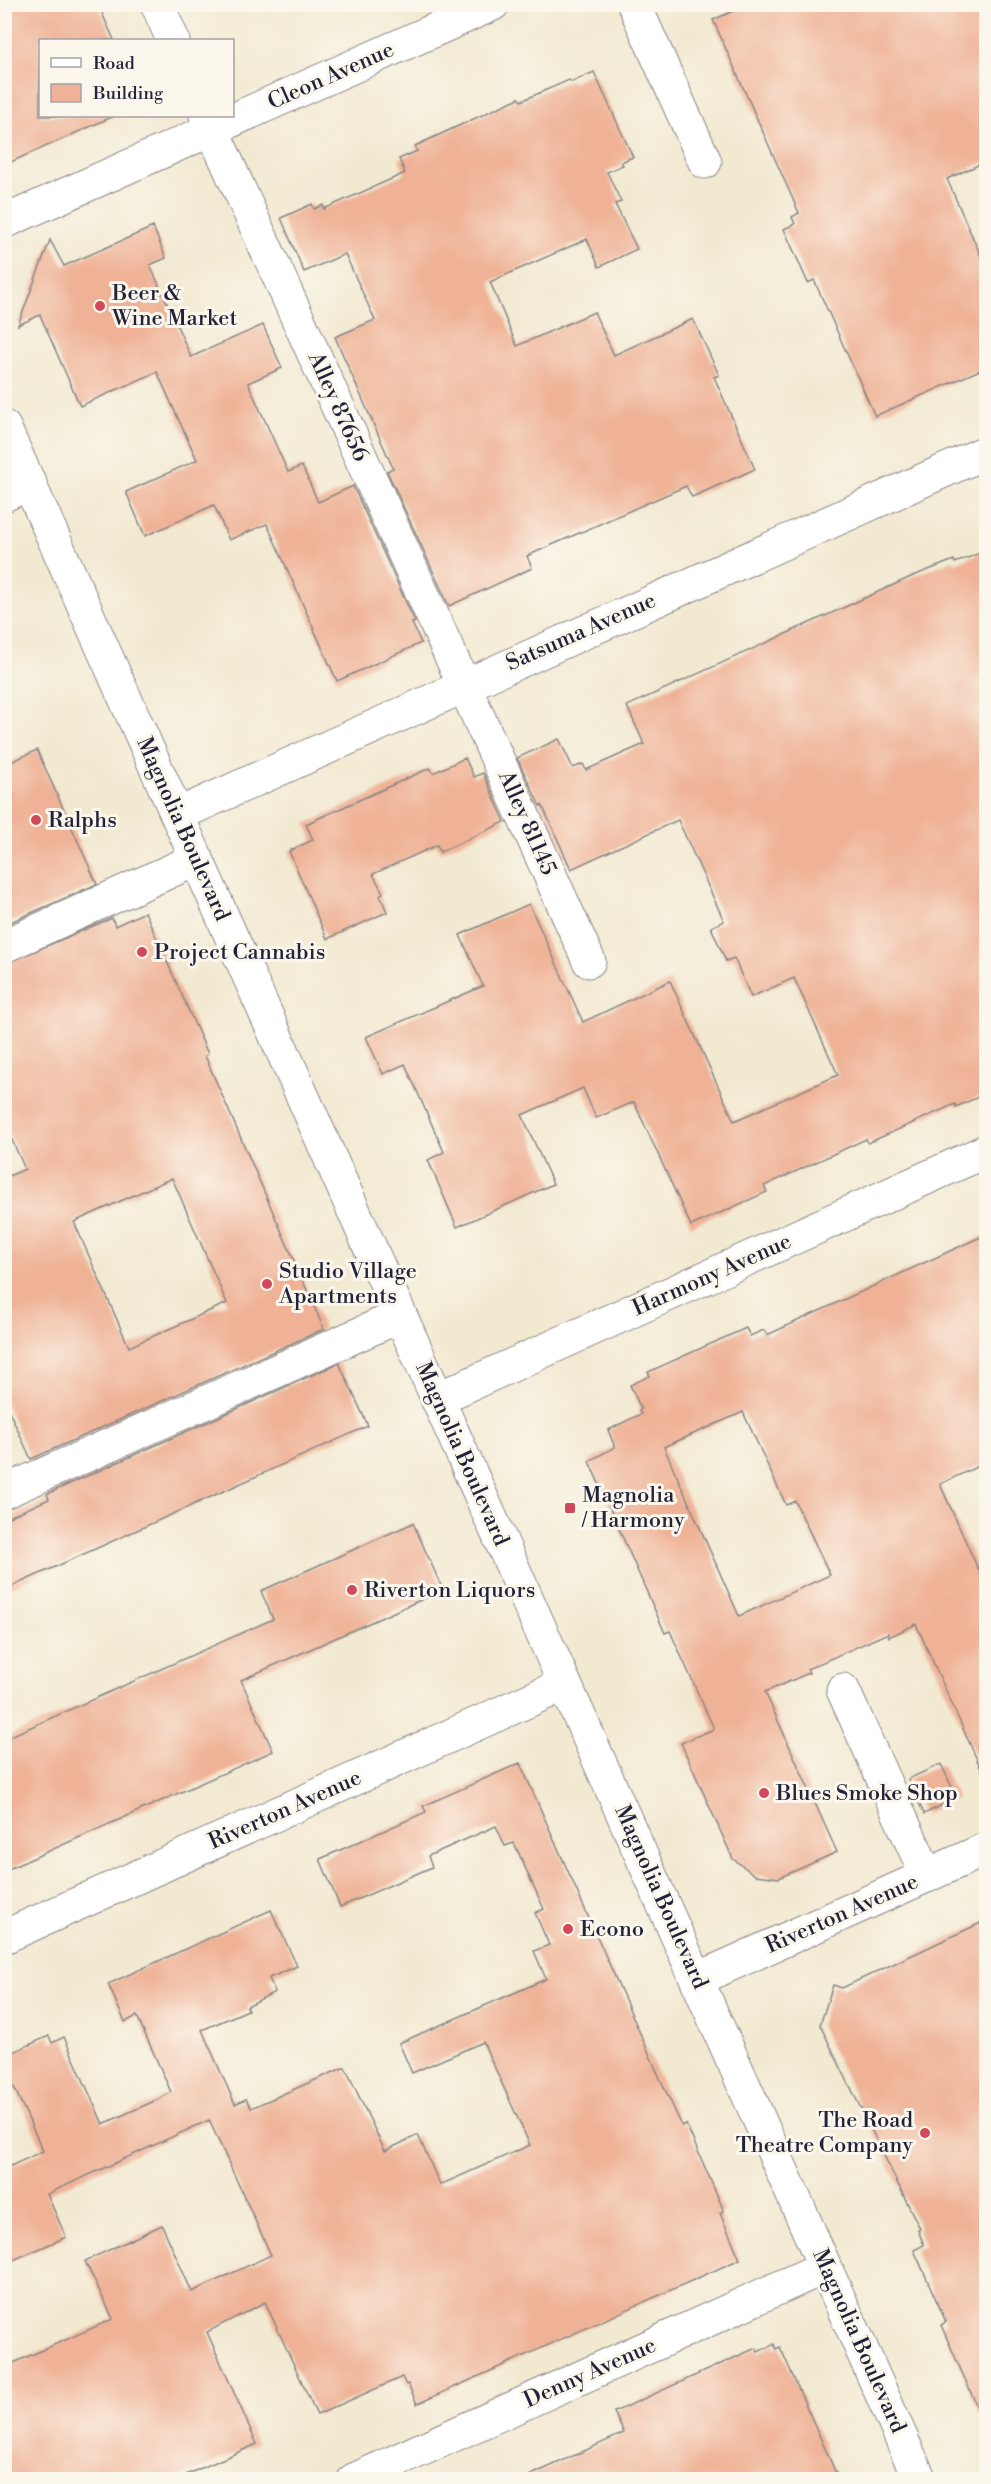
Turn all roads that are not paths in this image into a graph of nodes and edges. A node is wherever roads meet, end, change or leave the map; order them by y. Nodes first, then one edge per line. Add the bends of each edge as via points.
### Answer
1 (157, 4) edge
2 (494, 4) edge
3 (634, 4) edge
4 (173, 39) edge
5 (234, 112) edge
6 (209, 122) edge
7 (705, 162) dead end
8 (4, 222) edge
9 (4, 427) edge
10 (987, 452) edge
11 (17, 489) edge
12 (465, 685) junction
13 (177, 815) junction
14 (197, 859) junction
15 (4, 946) edge
16 (588, 961) dead end
17 (987, 1151) edge
18 (400, 1316) junction
19 (437, 1399) junction
20 (4, 1492) edge
21 (565, 1684) junction
22 (843, 1690) dead end
23 (987, 1849) edge
24 (927, 1876) junction
25 (4, 1937) edge
26 (698, 1979) junction
27 (825, 2267) junction
28 (354, 2480) edge
29 (921, 2480) edge

1 - 4 street
2 - 5 street, Cleon Avenue
3 - 7 street
6 - 8 street, Cleon Avenue
6 - 12 street, Alley 87656
9 - 11 street, Magnolia Boulevard
10 - 12 street, Satsuma Avenue
11 - 13 street, Magnolia Boulevard
12 - 13 street, Satsuma Avenue
12 - 16 street, Alley 81145
13 - 14 street, Magnolia Boulevard
14 - 15 street
14 - 18 street, Magnolia Boulevard
17 - 19 street, Harmony Avenue
18 - 19 street, Magnolia Boulevard
18 - 20 street
19 - 21 street, Magnolia Boulevard
21 - 25 street, Riverton Avenue
21 - 26 street, Magnolia Boulevard
22 - 24 street
23 - 24 street, Riverton Avenue
24 - 26 street, Riverton Avenue
26 - 27 street, Magnolia Boulevard
27 - 28 street, Denny Avenue
27 - 29 street, Magnolia Boulevard

